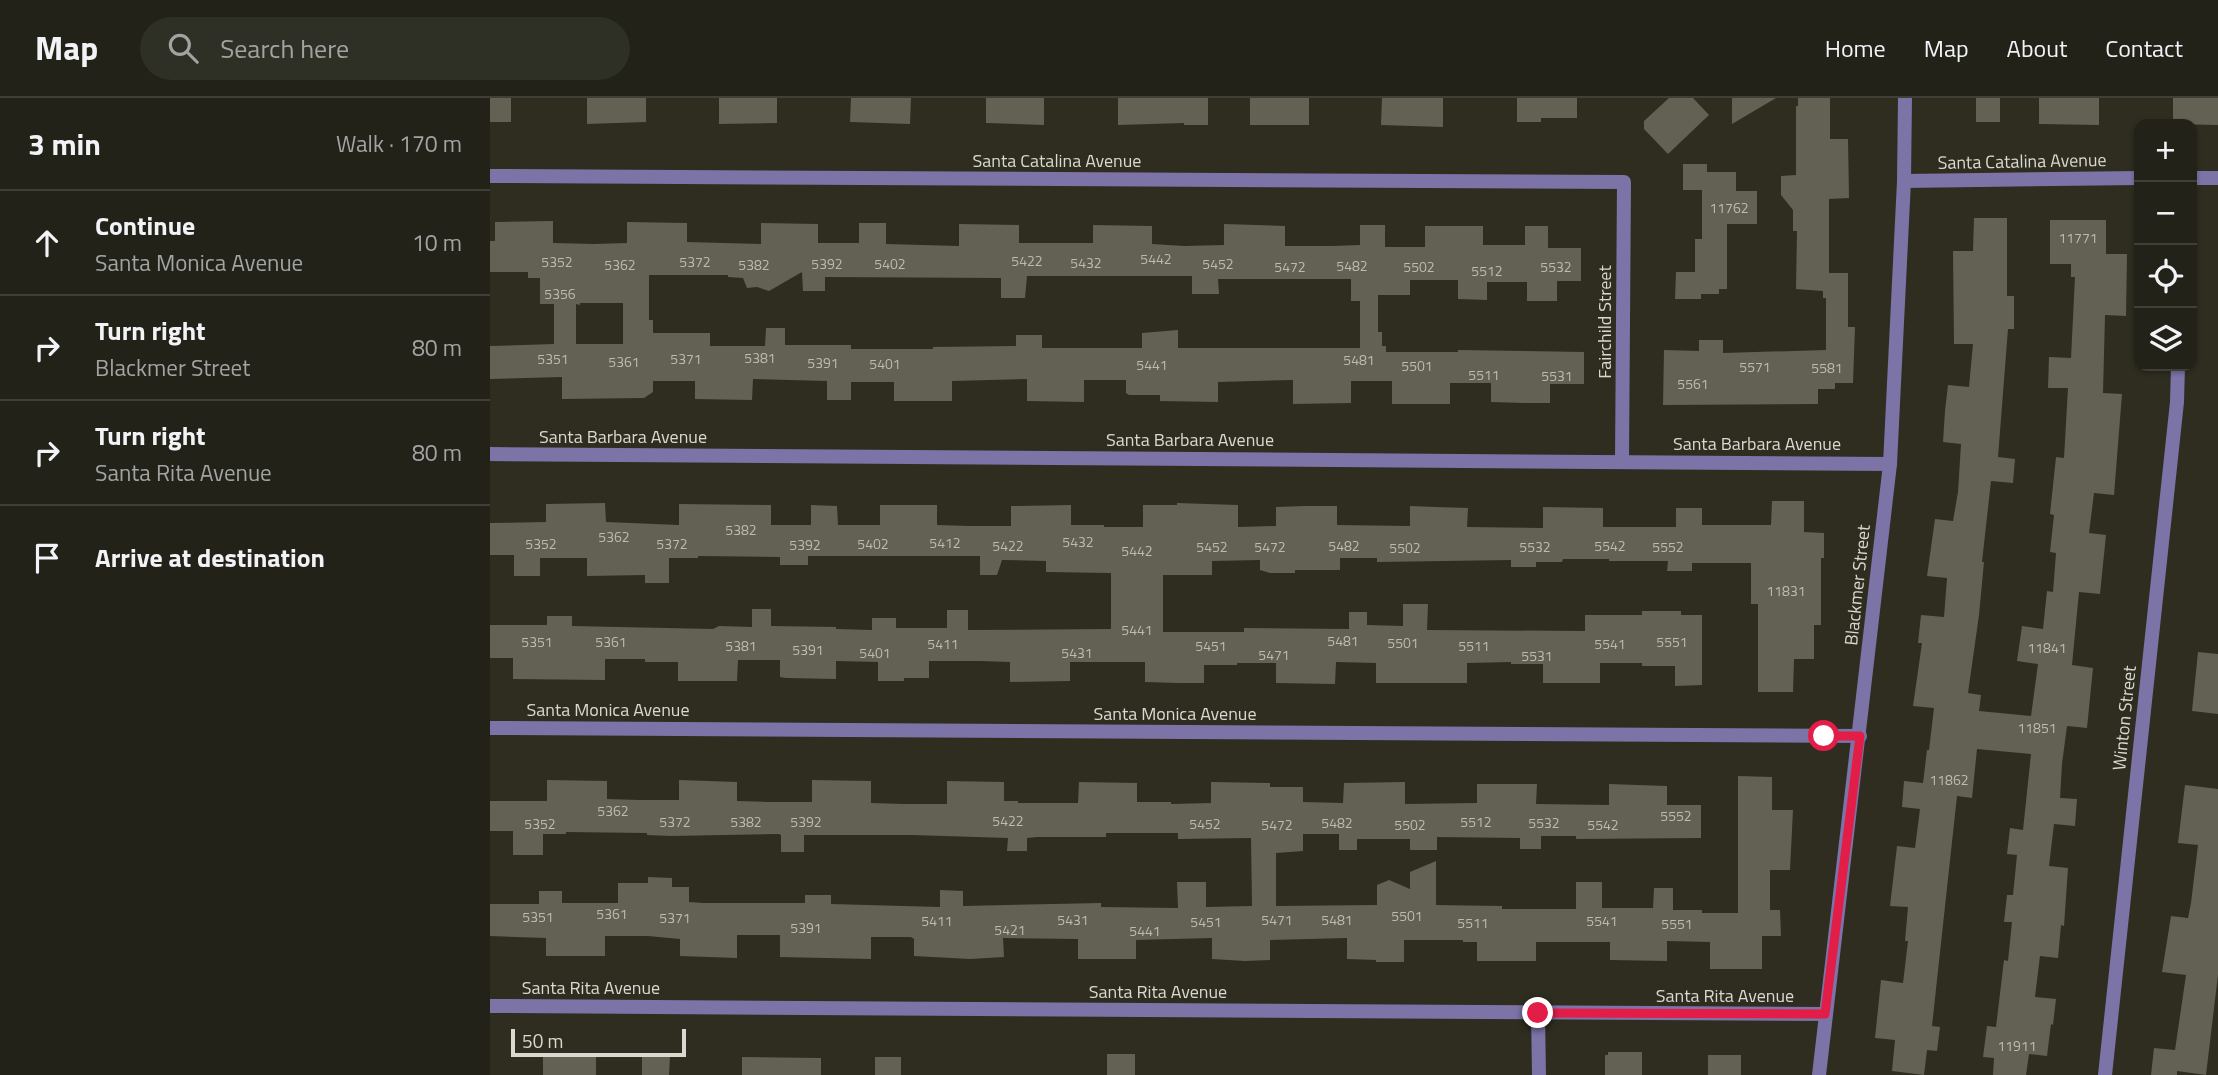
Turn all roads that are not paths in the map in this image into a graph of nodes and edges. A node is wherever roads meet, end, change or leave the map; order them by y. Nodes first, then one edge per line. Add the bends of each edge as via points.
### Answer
1 (1905, 98) edge
2 (490, 176) edge
3 (2134, 178) edge
4 (2197, 178) edge
5 (2218, 178) edge
6 (1905, 181) junction
7 (1624, 182) joint
8 (2178, 371) edge
9 (490, 454) edge
10 (1622, 461) junction
11 (1891, 464) junction
12 (490, 727) edge
13 (1860, 736) junction
14 (490, 1006) edge
15 (1538, 1013) junction
16 (1825, 1014) junction
17 (1539, 1075) edge
18 (1819, 1075) edge
19 (2105, 1075) edge

1 - 6 street, Blackmer Street
2 - 7 street, Santa Catalina Avenue
3 - 6 street, Santa Catalina Avenue
4 - 5 street
6 - 11 street, Blackmer Street
7 - 10 street, Fairchild Street
8 - 19 street, Winton Street
9 - 10 street, Santa Barbara Avenue
10 - 11 street, Santa Barbara Avenue
11 - 13 street, Blackmer Street
12 - 13 street, Santa Monica Avenue
13 - 16 street, Blackmer Street
14 - 15 street, Santa Rita Avenue
15 - 16 street, Santa Rita Avenue
15 - 17 street
16 - 18 street, Blackmer Street

